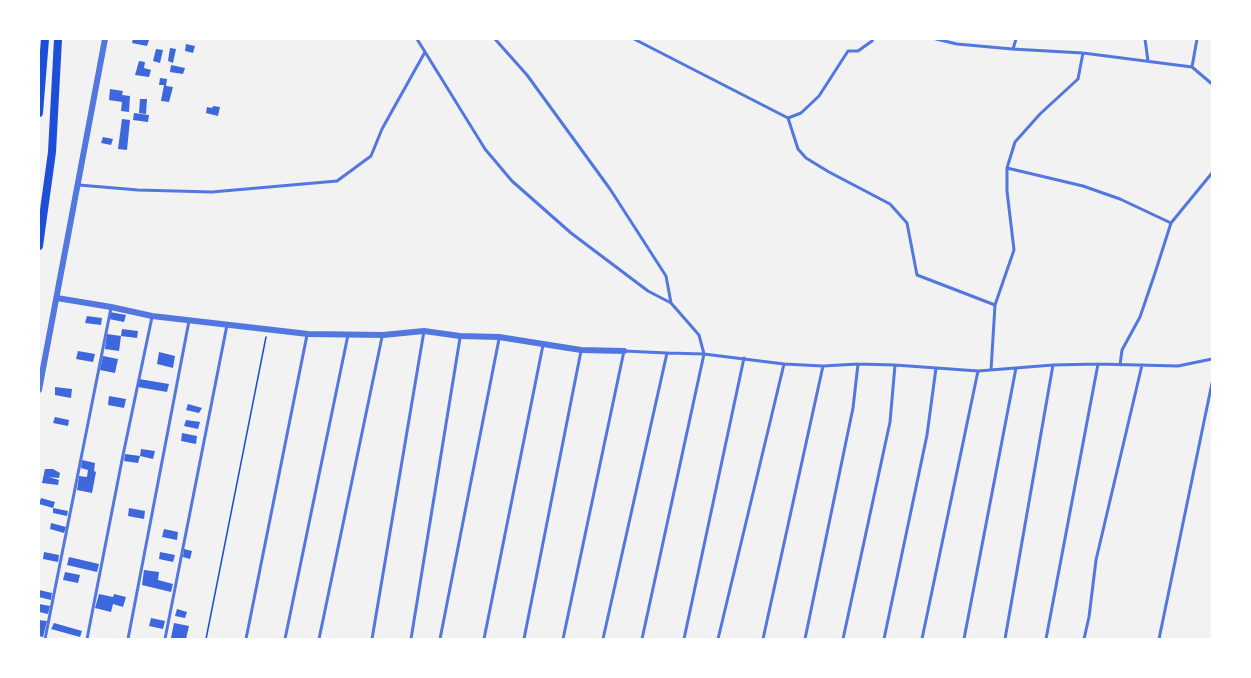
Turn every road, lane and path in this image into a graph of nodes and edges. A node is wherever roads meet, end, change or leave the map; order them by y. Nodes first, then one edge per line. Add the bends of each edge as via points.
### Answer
1 (45, 39) edge
2 (105, 39) edge
3 (417, 39) edge
4 (495, 39) edge
5 (634, 39) edge
6 (873, 39) edge
7 (936, 39) edge
8 (1016, 39) edge
9 (1145, 39) edge
10 (1197, 39) edge
11 (59, 41) edge
12 (1012, 49) junction
13 (425, 52) junction
14 (1083, 53) junction
15 (1148, 61) junction
16 (1192, 68) junction
17 (1212, 84) edge
18 (39, 113) edge
19 (788, 118) junction
20 (1007, 168) junction
21 (1212, 173) edge
22 (78, 185) junction
23 (1171, 223) junction
24 (39, 246) edge
25 (57, 298) junction
26 (671, 303) junction
27 (995, 304) junction
28 (111, 307) junction
29 (152, 316) junction
30 (189, 321) junction
31 (227, 325) junction
32 (267, 329) junction
33 (424, 331) junction
34 (308, 334) junction
35 (349, 334) junction
36 (382, 335) junction
37 (460, 336) junction
38 (499, 337) junction
39 (543, 345) junction
40 (581, 350) junction
41 (624, 351) junction
42 (667, 353) junction
43 (704, 354) junction
44 (744, 358) junction
45 (1212, 359) edge
46 (784, 364) junction
47 (858, 364) junction
48 (1098, 364) junction
49 (1120, 364) junction
50 (895, 365) junction
51 (1053, 365) junction
52 (1142, 365) junction
53 (822, 366) junction
54 (936, 368) junction
55 (1016, 368) junction
56 (991, 370) junction
57 (978, 371) junction
58 (1212, 383) edge
59 (39, 390) edge
60 (45, 639) edge
61 (87, 639) edge
62 (128, 639) edge
63 (165, 639) edge
64 (206, 639) edge
65 (246, 639) edge
66 (285, 639) edge
67 (319, 639) edge
68 (372, 639) edge
69 (411, 639) edge
70 (440, 639) edge
71 (484, 639) edge
72 (524, 639) edge
73 (563, 639) edge
74 (603, 639) edge
75 (642, 639) edge
76 (684, 639) edge
77 (718, 639) edge
78 (763, 639) edge
79 (805, 639) edge
80 (843, 639) edge
81 (884, 639) edge
82 (922, 639) edge
83 (964, 639) edge
84 (1005, 639) edge
85 (1046, 639) edge
86 (1084, 639) edge
87 (1160, 639) edge

1 - 18 main road
2 - 22 street
3 - 13 lane
4 - 26 lane via 527,75 610,189 666,276
5 - 19 lane
6 - 19 lane via 858,51 848,51 819,96 801,113
7 - 12 lane
8 - 12 lane
9 - 15 lane
10 - 16 lane
11 - 24 main road via 52,152
12 - 14 lane
13 - 22 lane via 371,156 337,181 212,192
13 - 26 lane via 485,149 512,181 571,233 648,291
14 - 15 lane
14 - 20 lane via 1077,79 1015,142
15 - 16 lane
16 - 17 lane
19 - 27 lane via 798,149 806,158 890,204 907,223 917,275
20 - 23 lane via 1083,186
20 - 27 lane via 1014,250
21 - 23 lane
22 - 25 street
23 - 49 lane
25 - 28 street
25 - 59 street
26 - 43 lane via 699,336
27 - 56 lane
28 - 29 street
28 - 60 lane
29 - 30 street
29 - 61 lane
30 - 31 street
30 - 62 lane
31 - 32 street
31 - 63 lane
32 - 34 street
32 - 64 path
33 - 36 street
33 - 37 street
33 - 68 lane
34 - 35 street
34 - 65 lane
35 - 36 street
35 - 66 lane
36 - 67 lane
37 - 38 street
37 - 69 lane
38 - 39 street
38 - 70 lane
39 - 40 street
39 - 71 lane
40 - 41 street
40 - 72 lane
41 - 42 lane
41 - 73 lane
42 - 43 lane
42 - 74 lane
43 - 44 lane
43 - 75 lane
44 - 46 lane
44 - 76 lane
45 - 52 lane via 1178,366
46 - 53 lane
46 - 77 lane
47 - 50 lane
47 - 53 lane
47 - 79 lane via 853,408
48 - 49 lane
48 - 51 lane
48 - 85 lane
49 - 52 lane
50 - 54 lane
50 - 80 lane via 890,422
51 - 55 lane
51 - 84 lane
52 - 86 lane via 1095,560
53 - 78 lane
54 - 57 lane
54 - 81 lane via 927,435
55 - 56 lane
55 - 83 lane
56 - 57 lane
57 - 82 lane
58 - 87 lane

